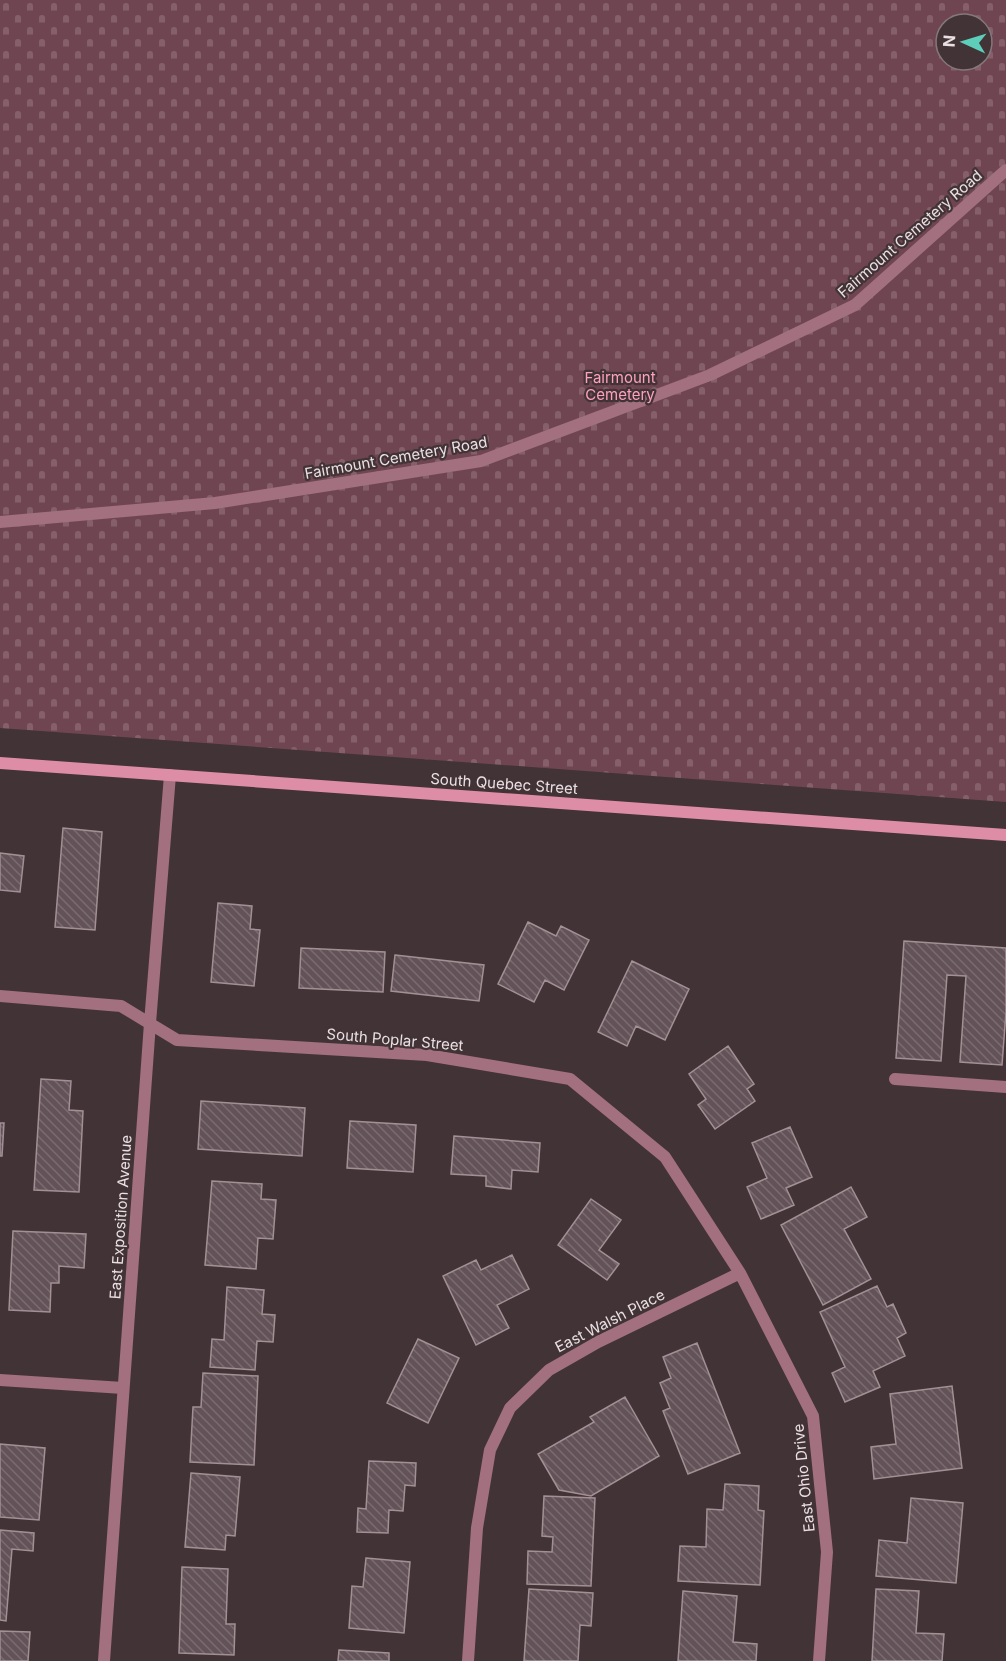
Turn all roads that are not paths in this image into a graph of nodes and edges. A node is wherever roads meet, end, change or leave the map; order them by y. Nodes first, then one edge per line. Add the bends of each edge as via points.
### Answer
1 (1006, 170) edge
2 (0, 522) edge
3 (0, 763) edge
4 (170, 775) junction
5 (1006, 835) edge
6 (0, 996) edge
7 (150, 1023) junction
8 (895, 1079) dead end
9 (1006, 1087) edge
10 (740, 1273) junction
11 (0, 1380) edge
12 (123, 1388) junction
13 (104, 1661) edge
14 (468, 1661) edge
15 (819, 1661) edge

1 - 2 street, Fairmount Cemetery Road via 855,305 710,375 481,461 215,504
3 - 4 main road, South Quebec Street
4 - 5 main road, South Quebec Street
4 - 7 street, East Exposition Avenue
6 - 7 street, South Poplar Street via 121,1006
7 - 10 street, South Poplar Street via 177,1040 426,1055 570,1079 665,1158
7 - 12 street, East Exposition Avenue
8 - 9 street
10 - 14 street, East Walsh Place via 549,1370 510,1408 490,1450 477,1528
10 - 15 street, East Ohio Drive via 813,1416 827,1552
11 - 12 street
12 - 13 street, East Exposition Avenue

